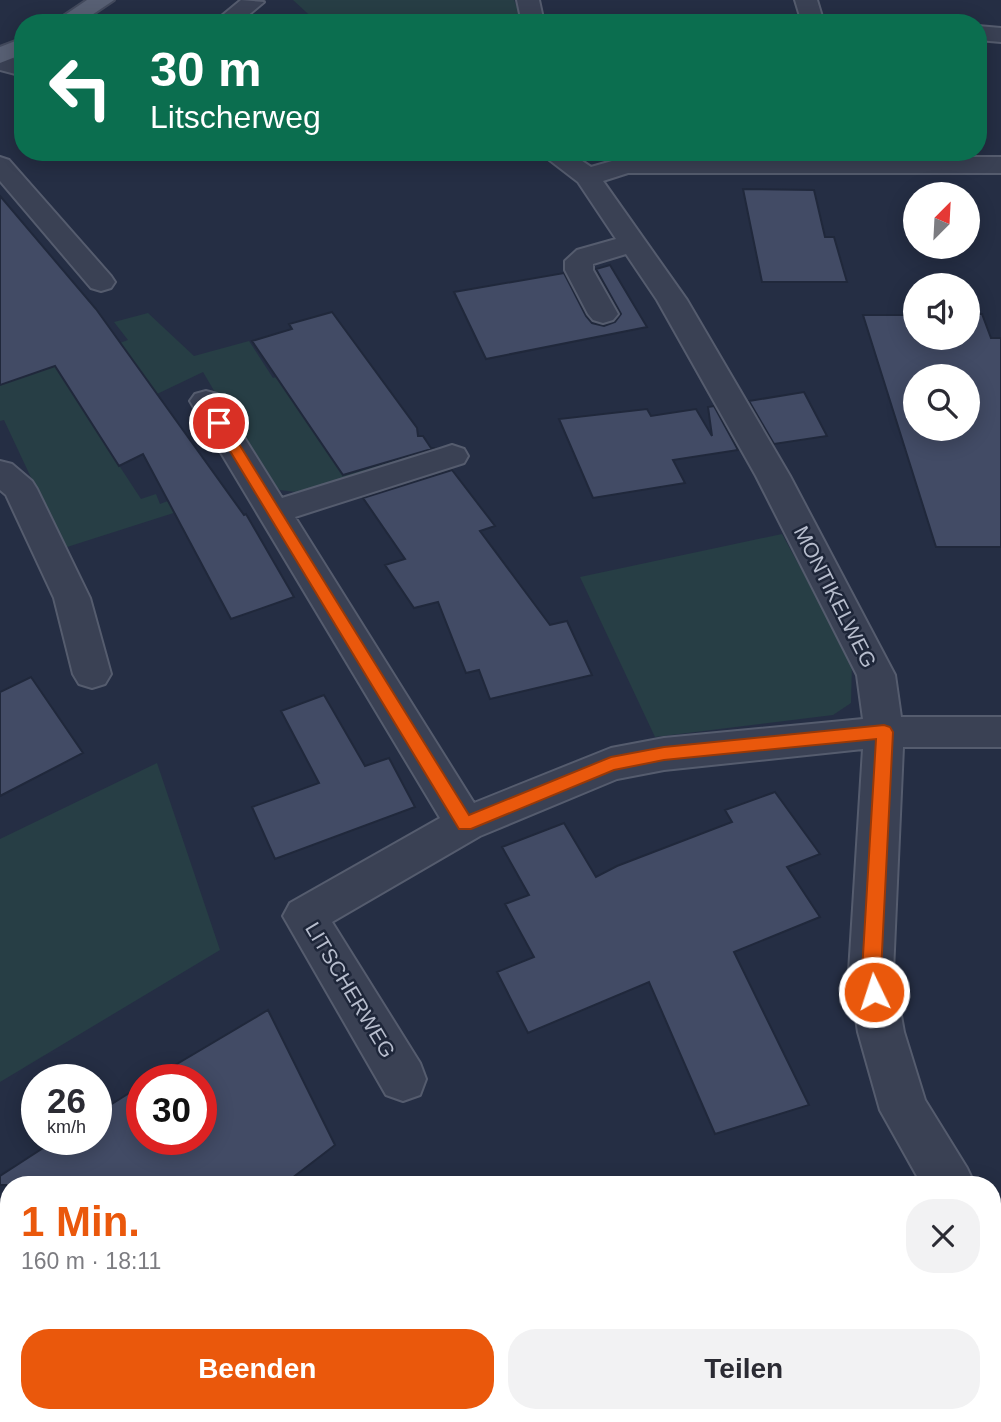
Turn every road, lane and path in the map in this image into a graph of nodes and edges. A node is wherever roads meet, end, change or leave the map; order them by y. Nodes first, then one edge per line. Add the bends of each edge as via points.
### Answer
1 (103, 0) edge
2 (252, 0) edge
3 (79, 14) edge
4 (236, 14) edge
5 (565, 161) edge
6 (832, 161) edge
7 (915, 161) edge
8 (0, 165) edge
9 (1001, 165) edge
10 (587, 177) junction
11 (633, 243) junction
12 (101, 282) dead end
13 (603, 314) dead end
14 (206, 401) dead end
15 (452, 456) dead end
16 (0, 472) edge
17 (274, 512) junction
18 (92, 674) dead end
19 (884, 732) junction
20 (1001, 732) edge
21 (465, 824) junction
22 (403, 1079) dead end
23 (944, 1176) edge

1 - 3 main road
2 - 4 street
5 - 10 street, MONTIKELWEG
6 - 10 street via 793,167 626,166
7 - 9 street
8 - 12 street
10 - 11 street, MONTIKELWEG
11 - 13 street via 579,261 579,270
11 - 19 street, MONTIKELWEG via 672,300 773,476 876,675
14 - 17 street
15 - 17 street
16 - 18 street via 20,489 72,598
17 - 21 street
19 - 20 street, LITSCHERWEG
19 - 21 street, LITSCHERWEG via 664,754 611,764
19 - 23 street, MONTIKELWEG via 872,972 881,1032 904,1110
21 - 22 street, LITSCHERWEG via 305,916

